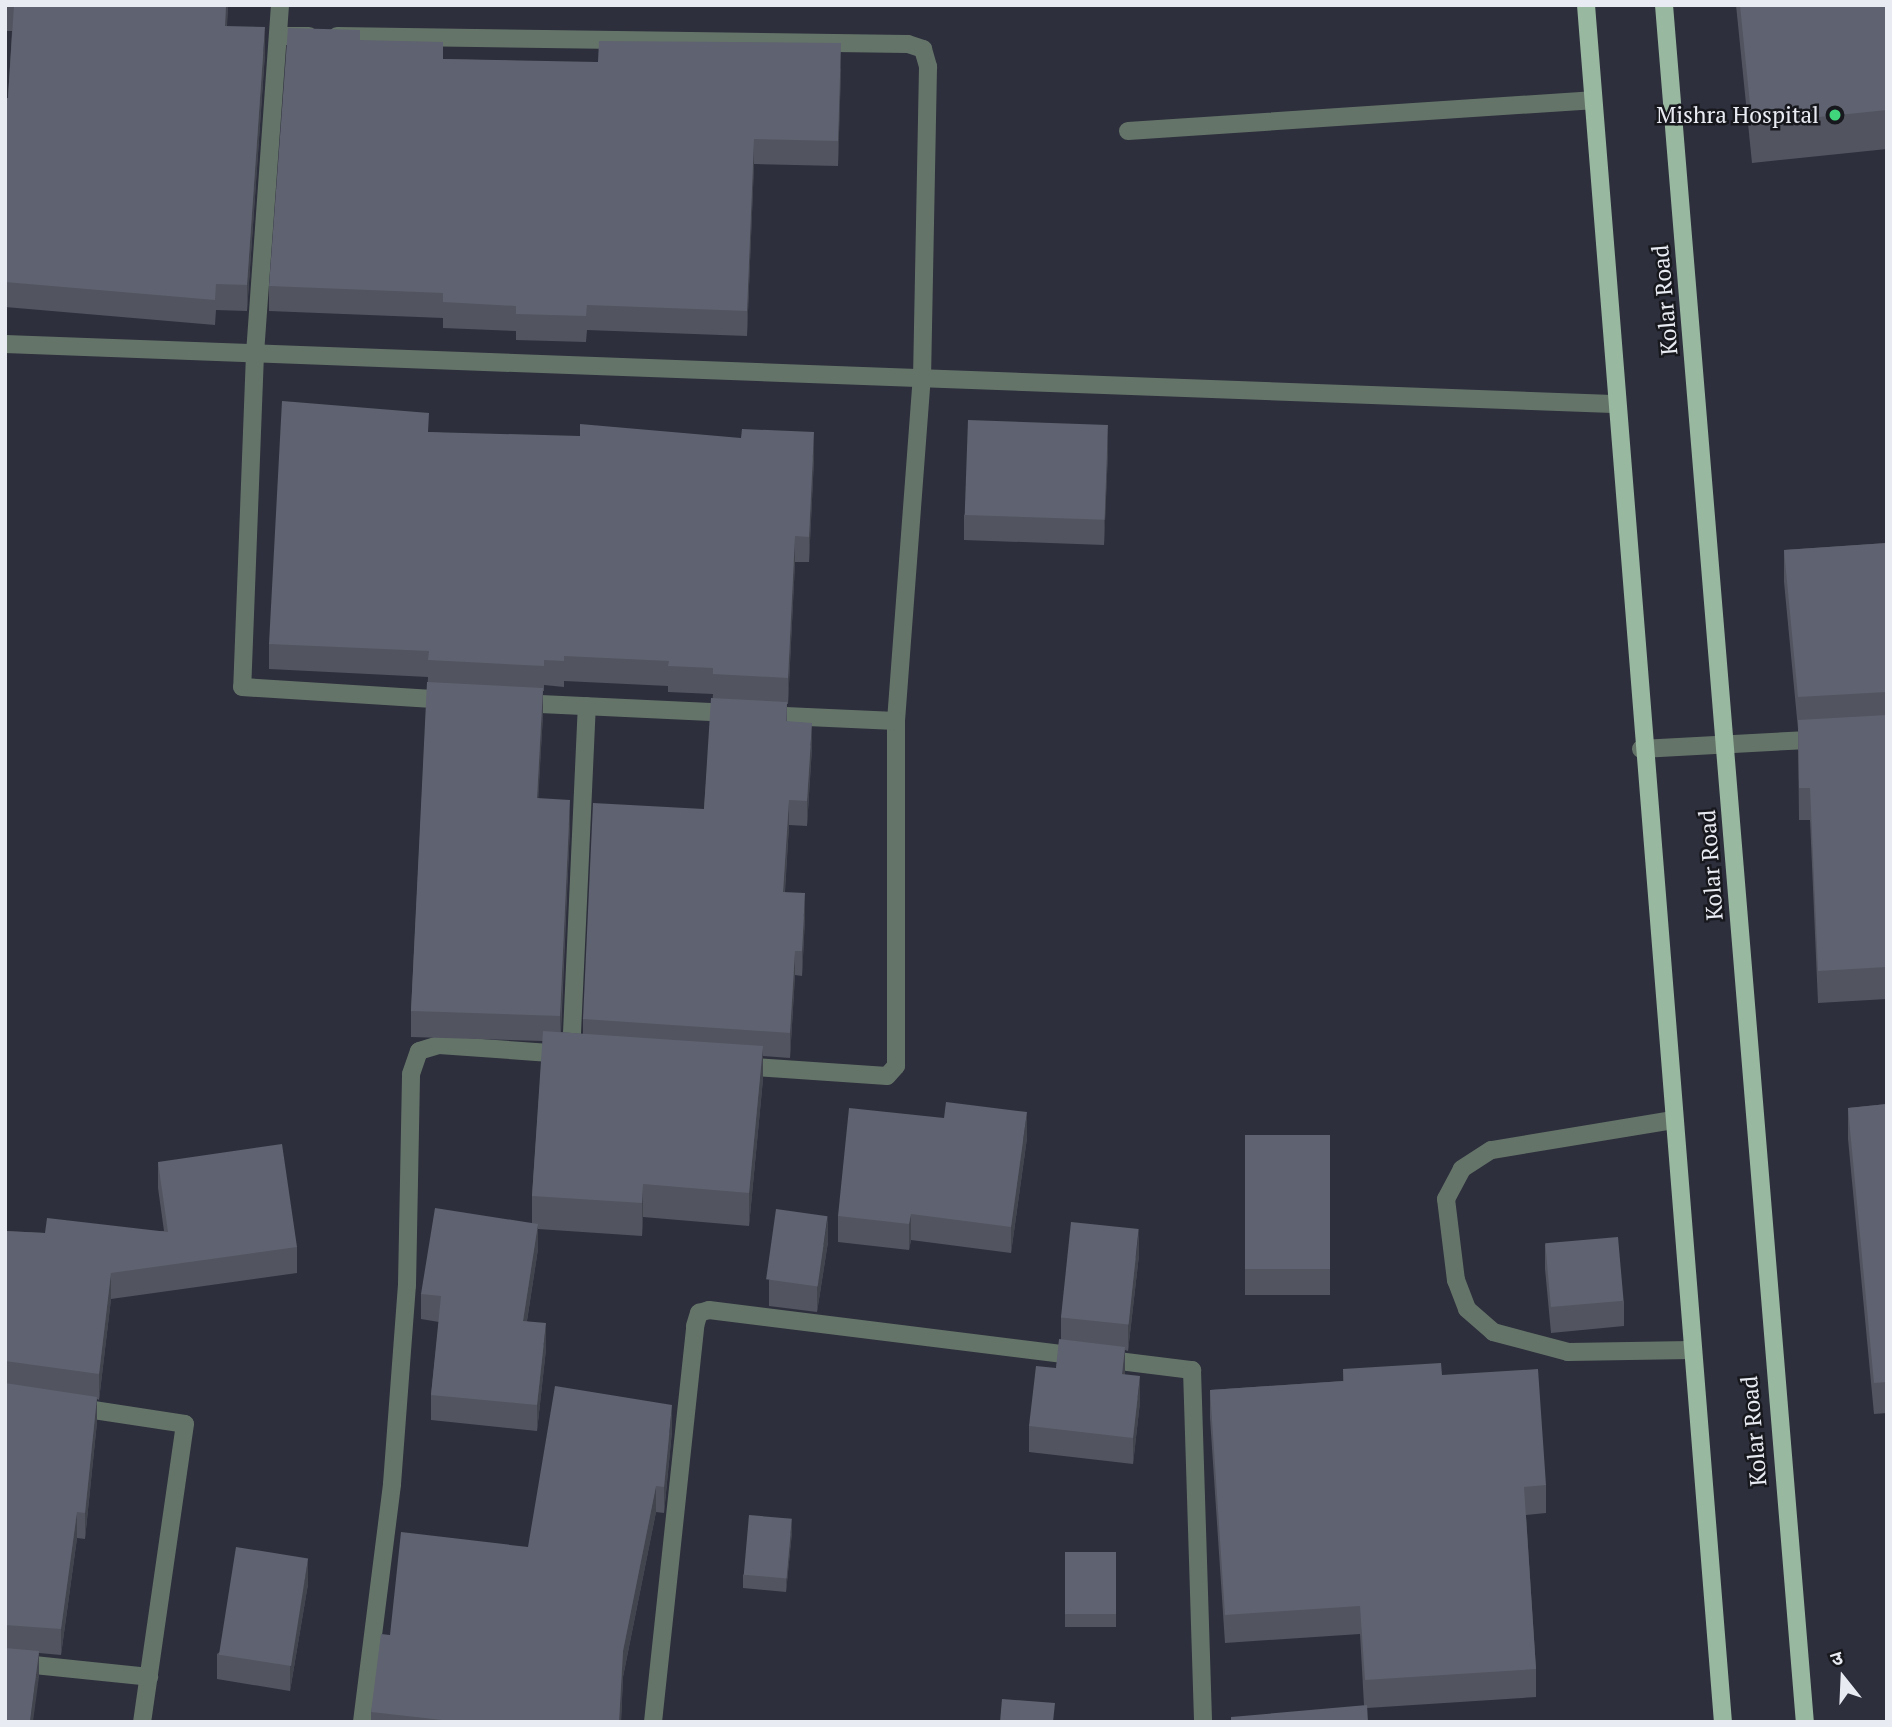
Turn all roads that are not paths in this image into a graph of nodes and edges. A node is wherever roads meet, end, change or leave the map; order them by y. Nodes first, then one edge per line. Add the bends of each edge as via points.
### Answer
1 (280, 5) edge
2 (1586, 5) edge
3 (1664, 5) edge
4 (278, 36) junction
5 (1592, 100) junction
6 (1128, 131) dead end
7 (5, 344) edge
8 (255, 354) junction
9 (922, 375) junction
10 (1613, 404) junction
11 (465, 701) edge
12 (492, 702) edge
13 (587, 706) junction
14 (896, 721) junction
15 (1847, 737) edge
16 (1727, 745) junction
17 (1641, 750) junction
18 (571, 1055) junction
19 (598, 1057) edge
20 (722, 1065) edge
21 (1673, 1120) junction
22 (1691, 1350) junction
23 (57, 1404) edge
24 (5, 1662) edge
25 (149, 1678) junction
26 (142, 1722) edge
27 (362, 1722) edge
28 (653, 1722) edge
29 (1203, 1722) edge
30 (1723, 1722) edge
31 (1805, 1722) edge

1 - 4 street
2 - 5 main road
3 - 16 main road, Kolar Road
4 - 8 street
4 - 9 street via 908,44 923,49 928,66
5 - 6 street
5 - 10 main road
7 - 8 street
8 - 9 street
8 - 11 street via 242,687
9 - 10 street
9 - 14 street
10 - 17 main road
12 - 13 street
13 - 14 street
13 - 18 street
14 - 20 street via 892,1073
15 - 16 street
16 - 17 street
16 - 31 main road, Kolar Road
17 - 21 main road
18 - 19 street
18 - 27 street via 439,1045 419,1051 411,1074 407,1284 392,1484
21 - 22 main road
21 - 22 street via 1491,1150 1462,1169 1446,1199 1456,1280 1467,1309 1493,1332 1568,1352
22 - 30 main road
23 - 25 street via 185,1424
24 - 25 street
25 - 26 street
28 - 29 street via 695,1326 699,1313 709,1310 1192,1370 1197,1383

